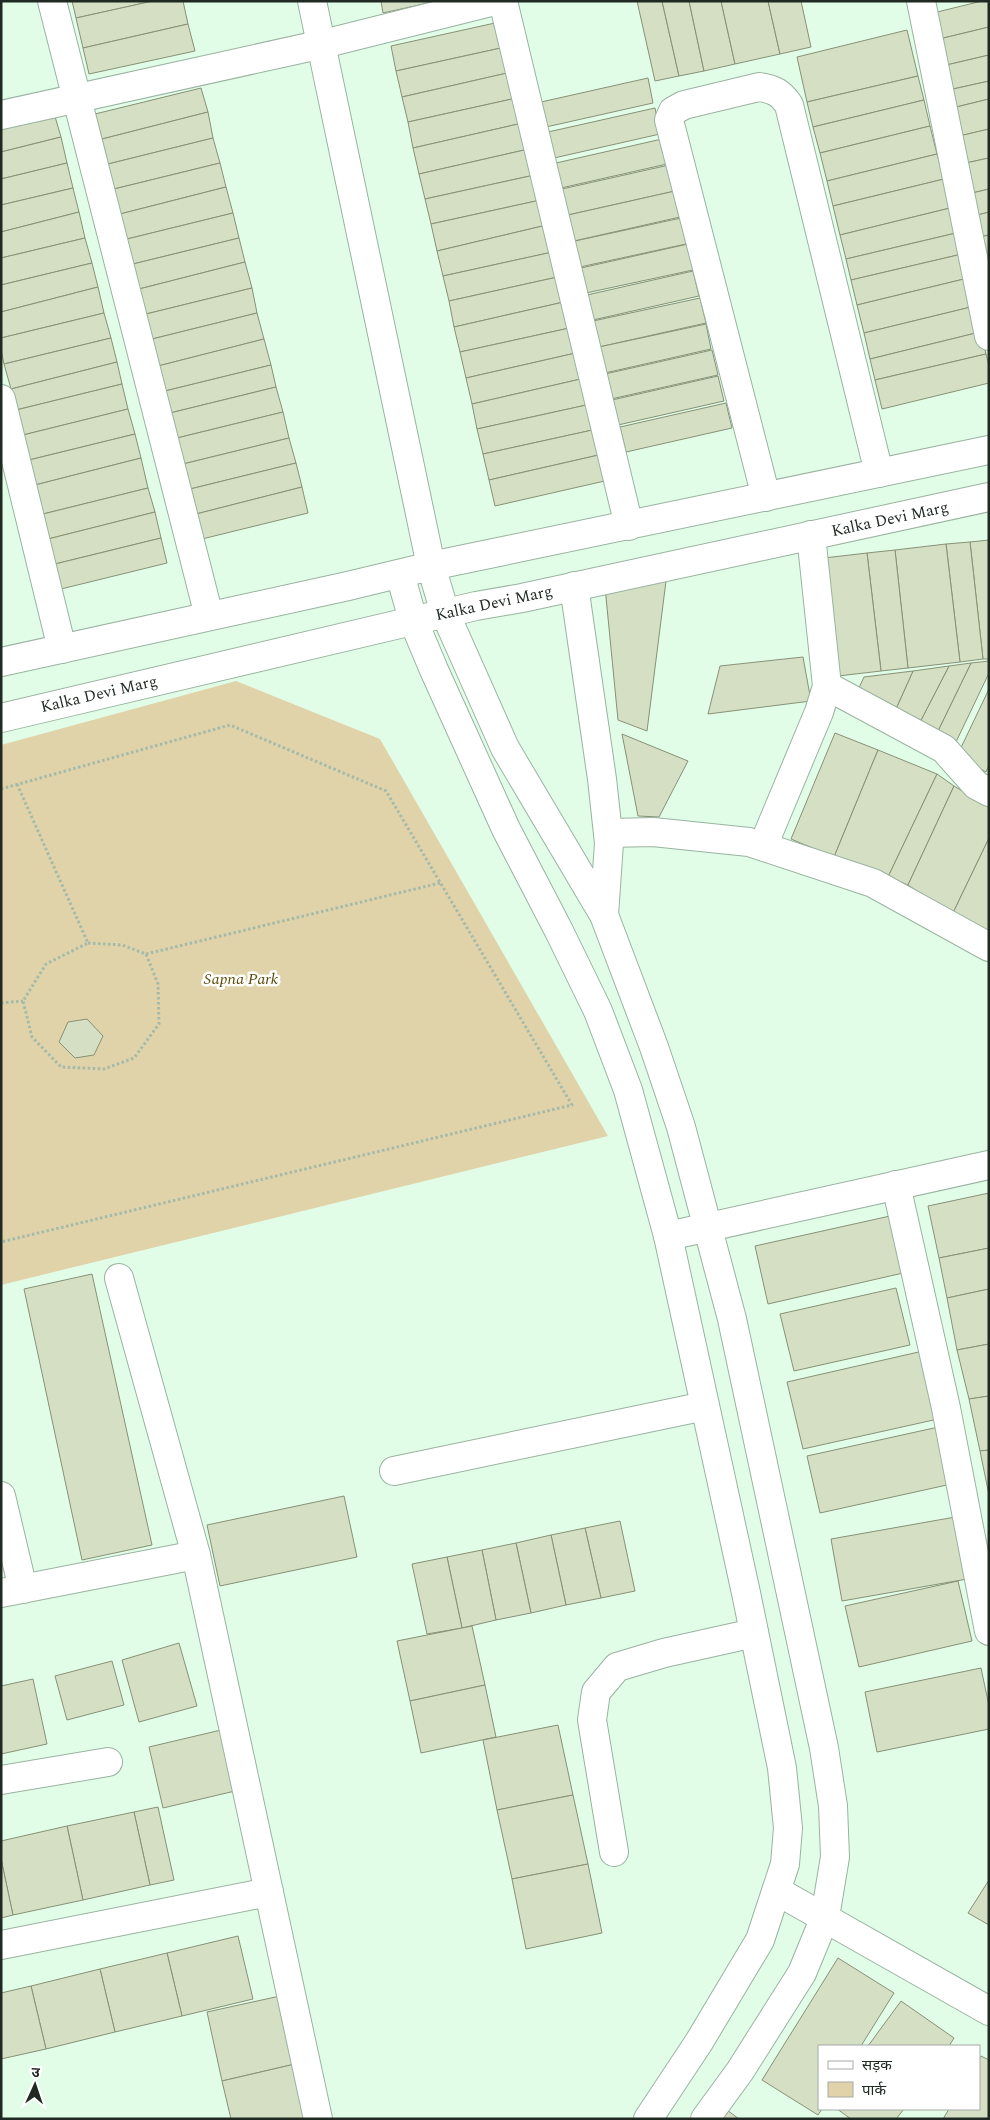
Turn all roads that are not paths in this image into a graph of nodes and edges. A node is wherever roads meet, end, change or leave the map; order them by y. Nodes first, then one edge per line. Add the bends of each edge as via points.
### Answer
1 (52, 1) edge
2 (312, 1) edge
3 (495, 1) edge
4 (503, 1) edge
5 (921, 1) edge
6 (322, 44) junction
7 (75, 99) junction
8 (1, 115) edge
9 (989, 336) edge
10 (1, 399) edge
11 (989, 450) edge
12 (879, 473) junction
13 (766, 497) junction
14 (989, 497) edge
15 (629, 526) junction
16 (811, 536) junction
17 (431, 566) junction
18 (400, 574) junction
19 (574, 586) junction
20 (445, 613) junction
21 (209, 616) junction
22 (413, 620) junction
23 (62, 649) junction
24 (1, 662) edge
25 (827, 686) junction
26 (1, 718) edge
27 (989, 792) edge
28 (608, 833) junction
29 (764, 846) junction
30 (604, 915) junction
31 (989, 947) edge
32 (989, 1165) edge
33 (896, 1186) junction
34 (708, 1227) junction
35 (668, 1236) junction
36 (119, 1278) dead end
37 (705, 1406) junction
38 (394, 1471) dead end
39 (1, 1496) edge
40 (196, 1555) junction
41 (12, 1591) edge
42 (989, 1631) edge
43 (754, 1633) junction
44 (108, 1762) dead end
45 (1, 1780) edge
46 (614, 1852) dead end
47 (777, 1891) junction
48 (269, 1892) junction
49 (825, 1917) junction
50 (1, 1945) edge
51 (989, 2011) edge
52 (318, 2119) edge
53 (648, 2119) edge
54 (705, 2119) edge

1 - 7 street
2 - 6 street
3 - 6 street
4 - 15 street
5 - 9 street
6 - 7 street
6 - 17 street
7 - 8 street
7 - 21 street
10 - 23 street
11 - 12 street
12 - 13 street
12 - 13 street via 789,105 782,95 760,87 684,105 674,111 669,120
13 - 15 street
14 - 16 street, Kalka Devi Marg
15 - 17 street
16 - 19 street, Kalka Devi Marg
16 - 25 street
17 - 18 street
17 - 20 street
18 - 21 street
18 - 22 street
19 - 20 street, Kalka Devi Marg
19 - 28 street
20 - 22 street, Kalka Devi Marg
20 - 30 street via 506,748
21 - 23 street
22 - 26 street, Kalka Devi Marg
22 - 35 street via 506,829 598,1011 628,1090
23 - 24 street
25 - 27 street via 944,749 976,785
25 - 29 street
28 - 29 street via 653,832
28 - 30 street
29 - 31 street via 873,882
30 - 34 street via 678,1118
32 - 33 street
33 - 34 street
33 - 42 street via 946,1408
34 - 35 street
34 - 49 street via 732,1319 824,1748 833,1806 834,1857
35 - 37 street
36 - 40 street
37 - 38 street
37 - 43 street
39 - 41 street
40 - 41 street
40 - 48 street
43 - 46 street via 664,1652 617,1667 596,1692 592,1720
43 - 47 street via 782,1768 788,1828 785,1864
44 - 45 street
47 - 49 street
47 - 53 street via 760,1940
48 - 50 street
48 - 52 street
49 - 51 street
49 - 54 street via 802,1973 740,2071

